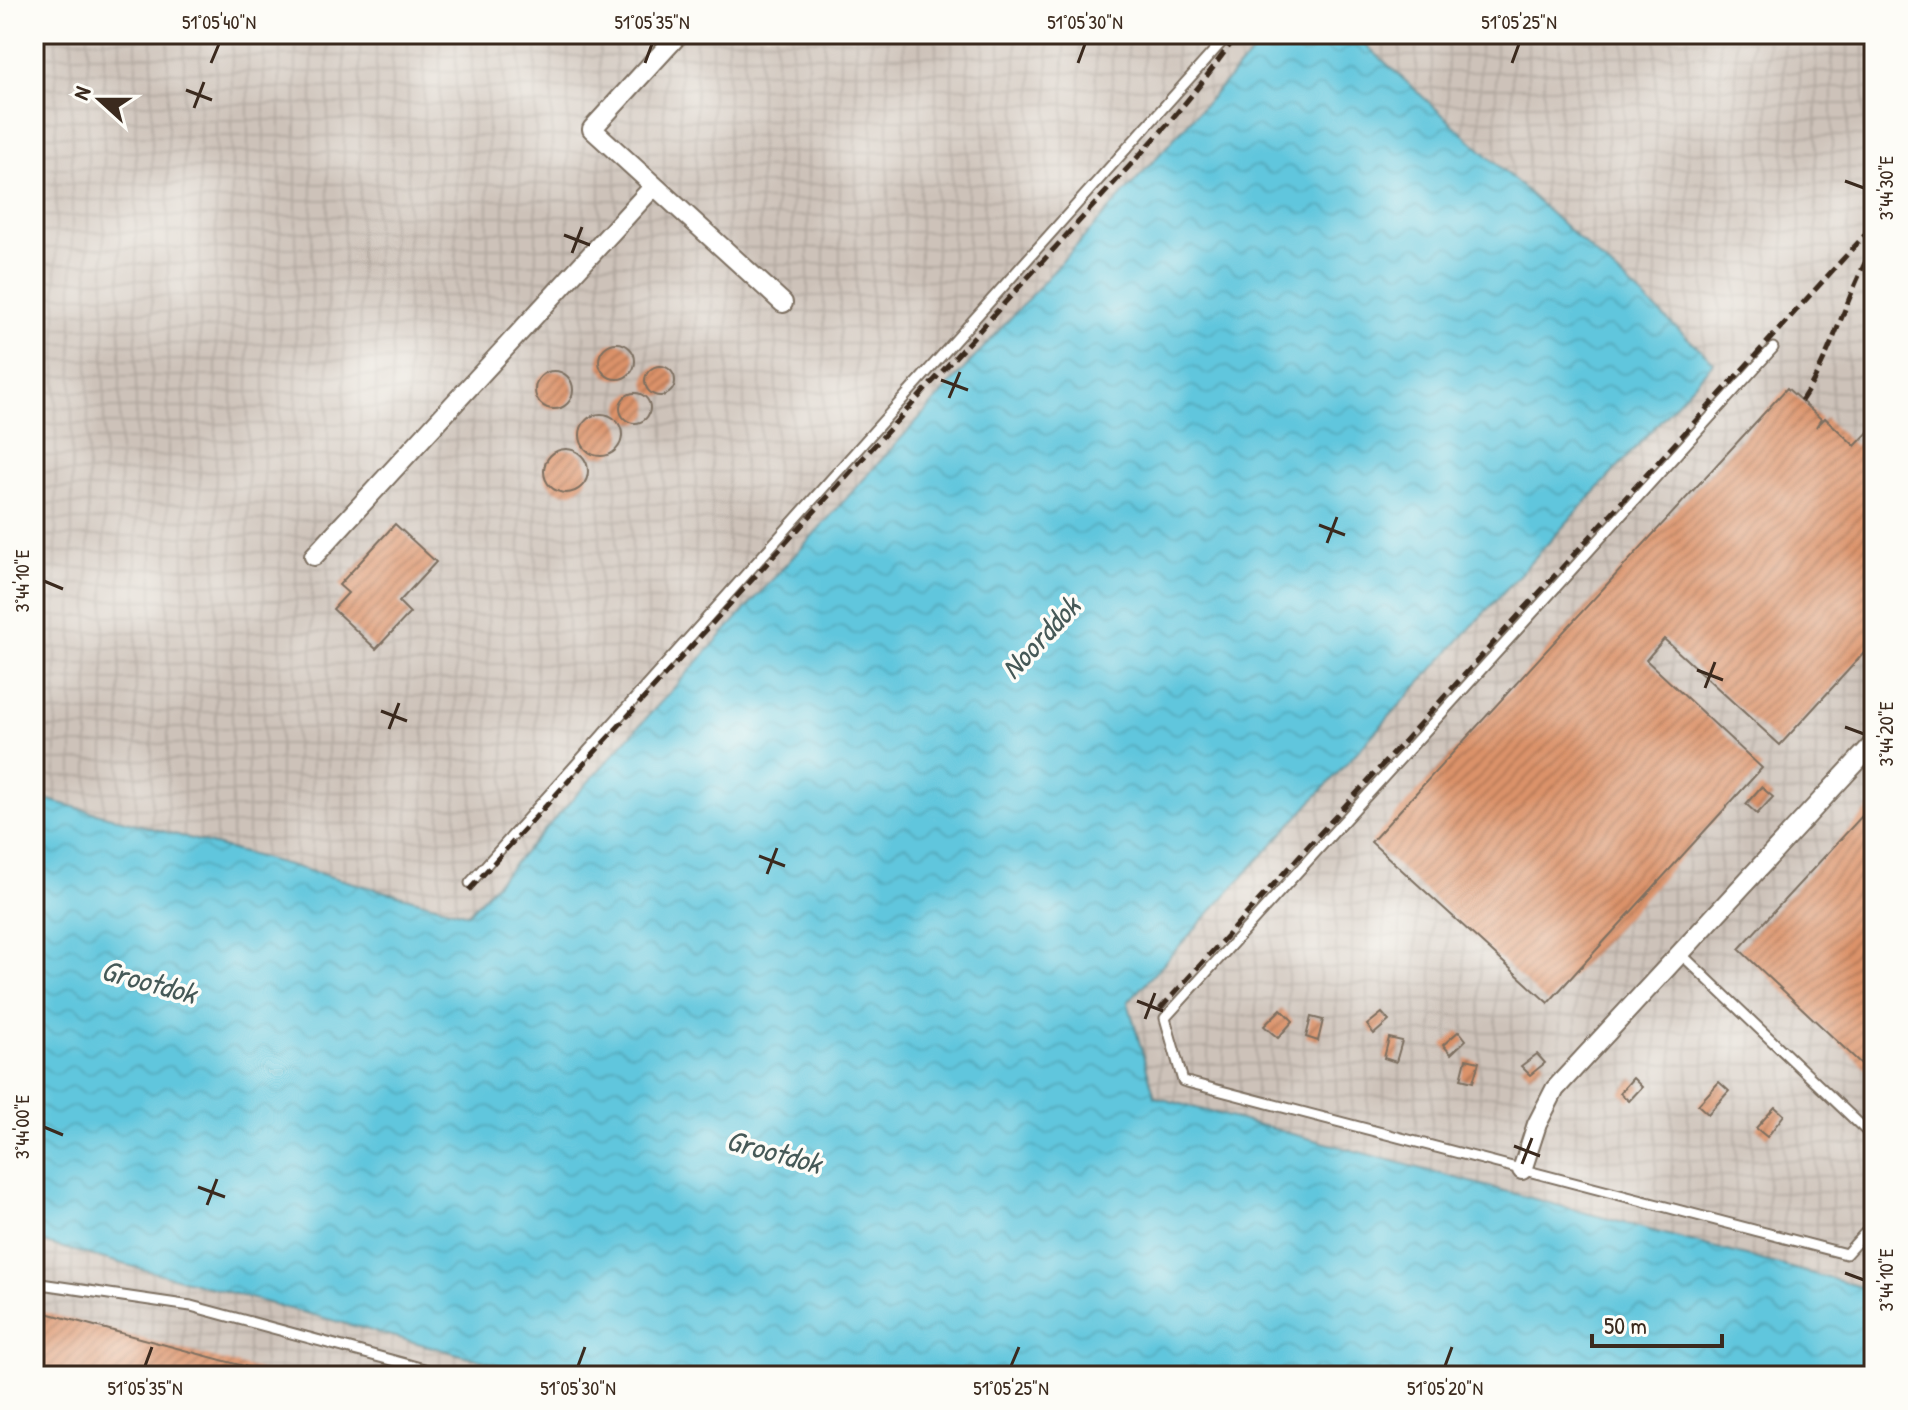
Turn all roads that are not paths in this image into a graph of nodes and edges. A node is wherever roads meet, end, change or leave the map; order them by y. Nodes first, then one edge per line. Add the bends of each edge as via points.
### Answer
1 (679, 34) edge
2 (1229, 34) edge
3 (654, 186) junction
4 (783, 303) dead end
5 (1773, 348) dead end
6 (314, 556) dead end
7 (1874, 743) edge
8 (470, 883) dead end
9 (1681, 954) junction
10 (1874, 1138) edge
11 (1522, 1170) junction
12 (1874, 1223) edge
13 (34, 1283) edge
14 (450, 1376) edge

1 - 3 street via 592,129
2 - 8 lane
3 - 4 street
3 - 6 street
5 - 11 lane via 1165,1018 1183,1081
7 - 9 street
9 - 10 lane
9 - 11 street via 1555,1089
11 - 12 lane via 1846,1254
13 - 14 lane via 191,1306

